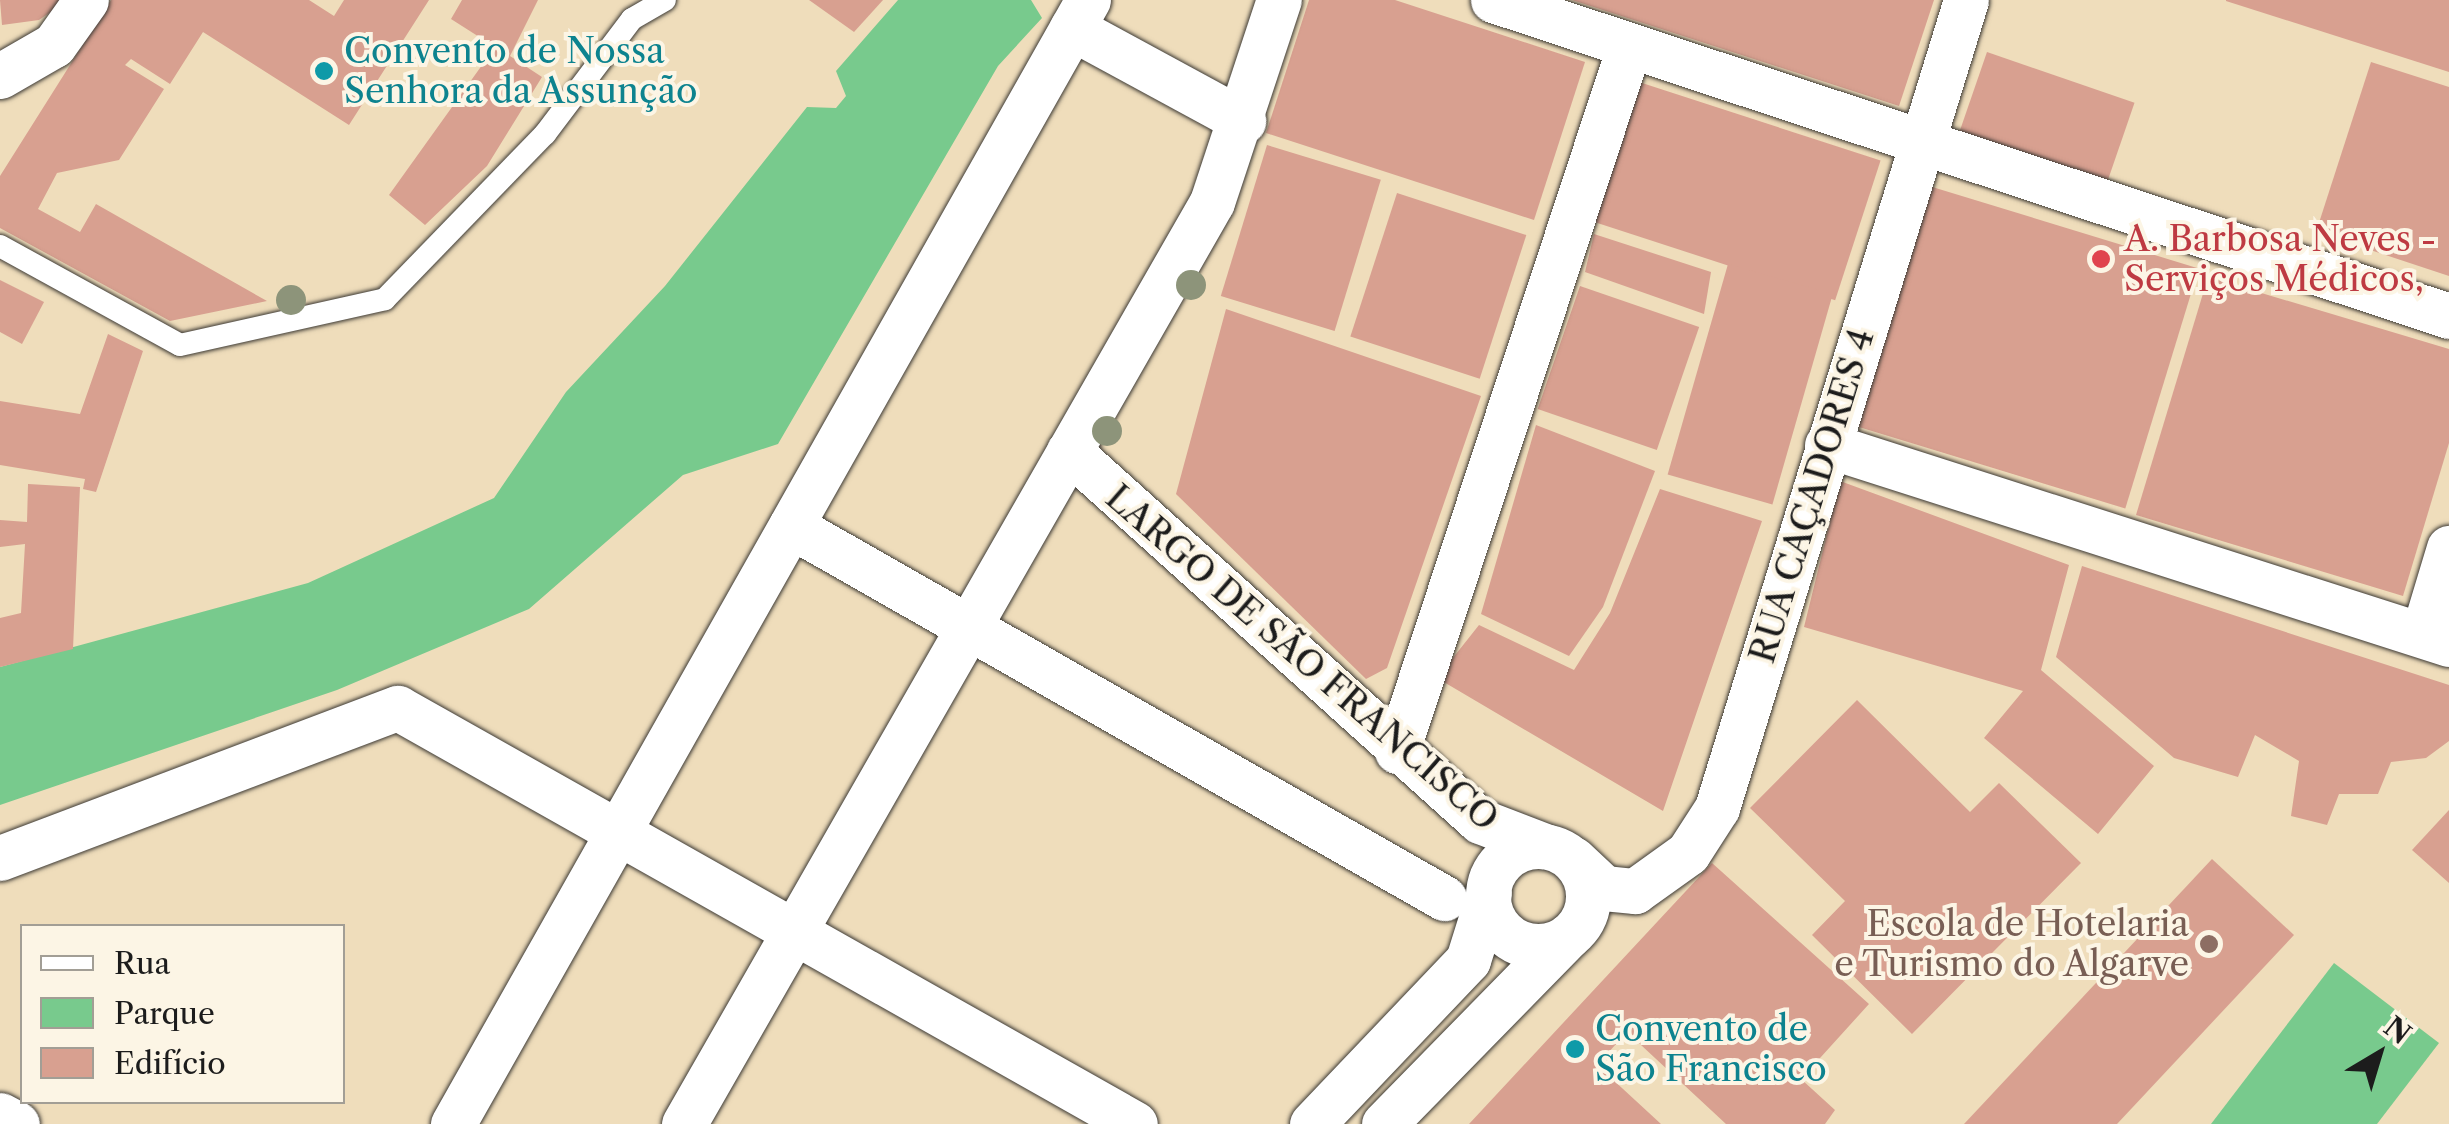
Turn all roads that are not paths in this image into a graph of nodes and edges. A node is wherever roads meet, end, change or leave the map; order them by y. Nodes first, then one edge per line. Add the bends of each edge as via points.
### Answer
1 (86, 0) edge
2 (665, 0) edge
3 (1279, 0) edge
4 (1493, 0) edge
5 (1966, 0) edge
6 (1080, 14) edge
7 (1629, 47) junction
8 (2, 72) edge
9 (1243, 121) junction
10 (1920, 141) junction
11 (0, 246) edge
12 (2449, 316) edge
13 (1827, 445) junction
14 (1068, 450) junction
15 (791, 526) junction
16 (2449, 548) edge
17 (968, 626) junction
18 (2436, 639) edge
19 (1398, 751) junction
20 (618, 830) junction
21 (1559, 852) junction
22 (0, 858) edge
23 (1491, 884) junction
24 (1444, 898) joint
25 (793, 934) junction
26 (1571, 934) junction
27 (0, 1115) edge
28 (16, 1124) edge
29 (453, 1124) edge
30 (684, 1124) edge
31 (1135, 1124) edge
32 (1312, 1124) edge
33 (1384, 1124) edge

1 - 8 street via 54,45
2 - 11 lane via 632,19 545,134 385,299 180,345
3 - 9 street
4 - 7 street
5 - 10 street, RUA CAÇADORES 4
6 - 9 street
6 - 15 street
7 - 10 street
7 - 19 street
9 - 14 street via 1212,202
10 - 12 street
10 - 13 street, RUA CAÇADORES 4
13 - 18 street
13 - 21 street, RUA CAÇADORES 4 via 1718,808 1688,853 1635,891 1604,888
14 - 17 street
14 - 19 street, LARGO DE SÃO FRANCISCO
15 - 17 street
15 - 20 street
16 - 18 street
17 - 24 street
17 - 25 street
19 - 21 street, LARGO DE SÃO FRANCISCO via 1498,835
20 - 22 street via 398,708
20 - 25 street
20 - 29 street
21 - 23 street via 1514,852
21 - 26 street via 1588,906
23 - 24 lane via 1468,900
23 - 26 street via 1498,925 1524,944
23 - 32 street via 1468,960
25 - 30 street
25 - 31 street
26 - 33 street via 1522,974
27 - 28 street

